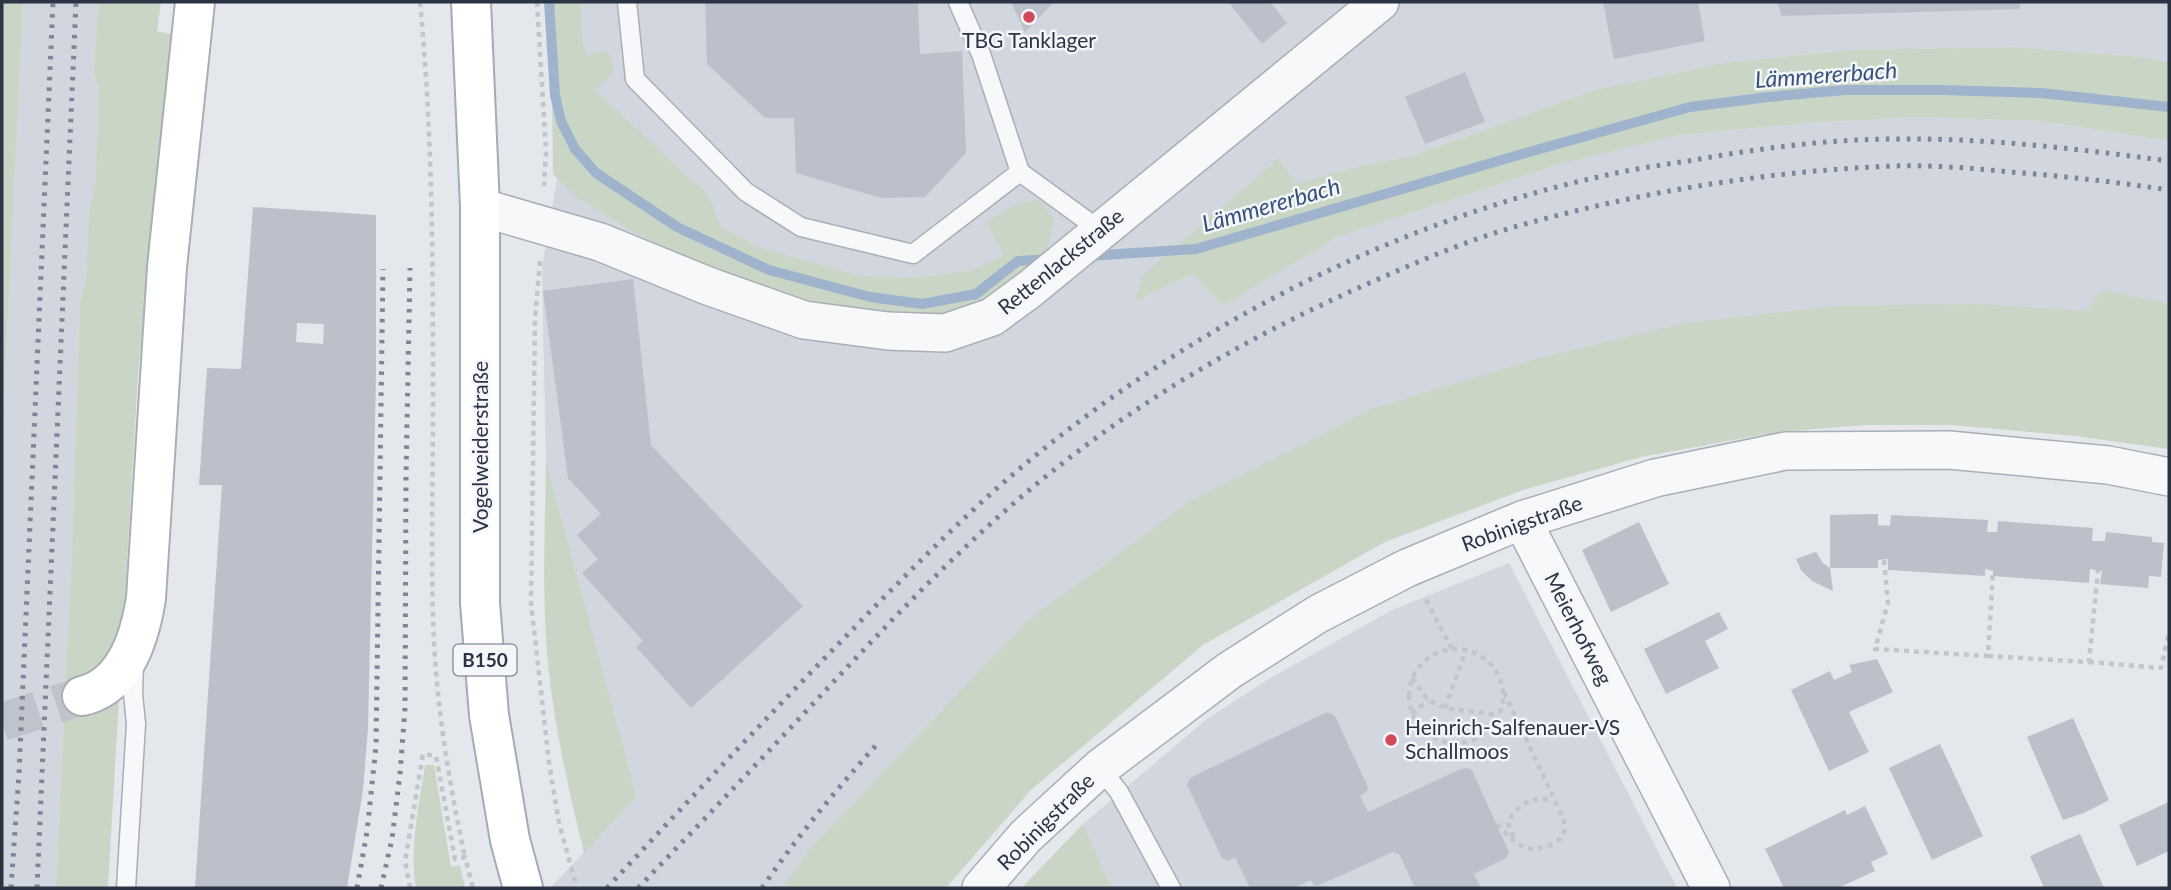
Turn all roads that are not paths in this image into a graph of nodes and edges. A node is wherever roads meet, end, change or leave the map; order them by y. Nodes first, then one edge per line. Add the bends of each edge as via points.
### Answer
1 (195, 2) edge
2 (471, 2) edge
3 (627, 2) edge
4 (958, 2) edge
5 (1380, 2) edge
6 (1020, 172) junction
7 (480, 207) junction
8 (1093, 238) junction
9 (2169, 477) edge
10 (1522, 520) junction
11 (138, 639) junction
12 (88, 695) joint
13 (136, 724) junction
14 (1100, 768) junction
15 (126, 888) edge
16 (523, 888) edge
17 (981, 888) edge
18 (1171, 888) edge
19 (1711, 888) edge

1 - 11 main road via 167,267 146,598
2 - 7 main road, Vogelweiderstraße / B150
3 - 6 lane via 635,79 746,192 801,228 913,254
4 - 6 lane via 981,54
5 - 8 street, Rettenlackstraße
6 - 8 lane
7 - 8 street, Rettenlackstraße via 600,242 804,320 876,330 944,333 992,317
7 - 16 main road, Vogelweiderstraße / B150 via 480,603 489,715
9 - 10 street, Robinigstraße via 2108,465 1949,450 1785,451 1655,478
10 - 14 street, Robinigstraße via 1408,568 1318,614 1230,670
10 - 19 street, Meierhofweg
11 - 12 main road via 125,665 106,685
11 - 13 lane via 133,694
12 - 13 lane via 123,702
13 - 15 lane
14 - 17 street, Robinigstraße via 1026,836
14 - 18 lane via 1119,792

